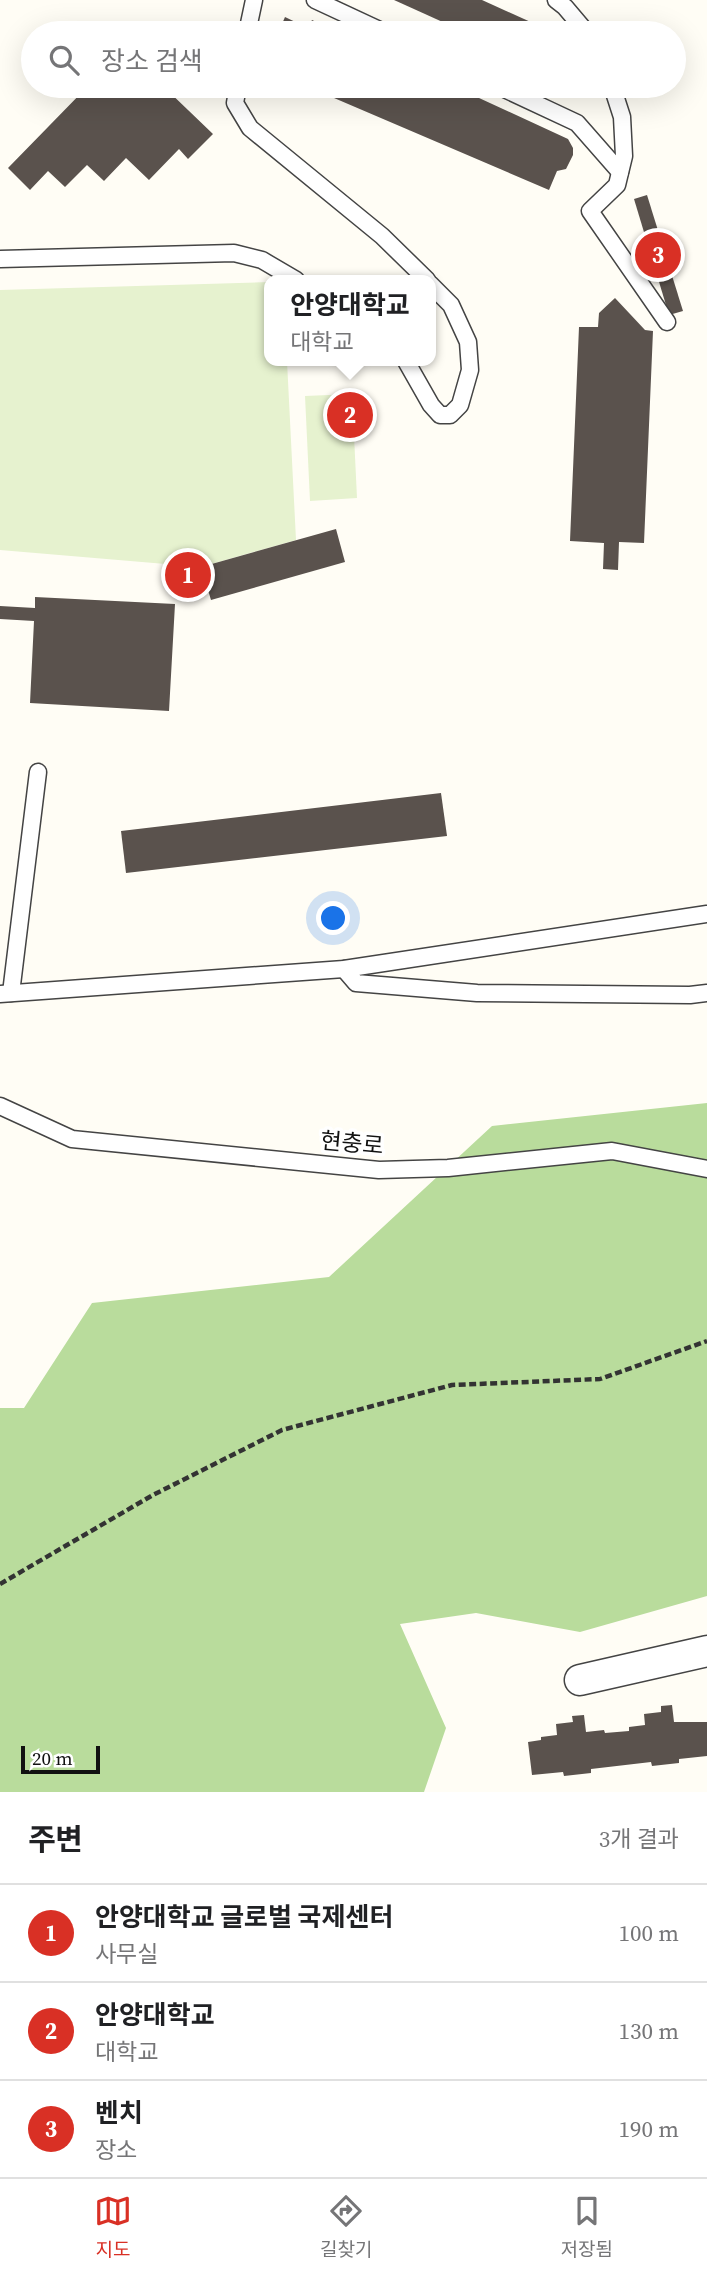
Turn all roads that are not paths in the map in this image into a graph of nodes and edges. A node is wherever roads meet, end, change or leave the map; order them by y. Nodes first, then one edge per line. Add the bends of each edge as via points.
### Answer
1 (254, 0) edge
2 (315, 0) edge
3 (556, 0) edge
4 (250, 21) edge
5 (360, 21) edge
6 (577, 21) edge
7 (236, 98) edge
8 (524, 98) edge
9 (615, 98) edge
10 (620, 172) junction
11 (0, 259) edge
12 (288, 275) edge
13 (422, 275) edge
14 (436, 290) edge
15 (667, 322) dead end
16 (409, 366) edge
17 (38, 772) dead end
18 (707, 914) edge
19 (344, 969) junction
20 (707, 993) edge
21 (6, 994) edge
22 (0, 1106) edge
23 (707, 1169) edge
24 (707, 1651) edge
25 (580, 1680) dead end

1 - 4 lane
2 - 5 lane
3 - 6 lane
7 - 13 lane via 250,128 382,236
8 - 10 lane via 577,123
9 - 10 lane via 622,117
10 - 15 lane via 617,185 590,211
11 - 12 lane via 234,253 262,260
14 - 16 lane via 452,305 468,342 470,370 460,405 450,415 440,415
17 - 21 lane
18 - 19 lane
19 - 20 lane via 356,983 477,993
19 - 21 lane
22 - 23 lane, 현충로 via 72,1139 379,1170 448,1168 612,1151
24 - 25 street

